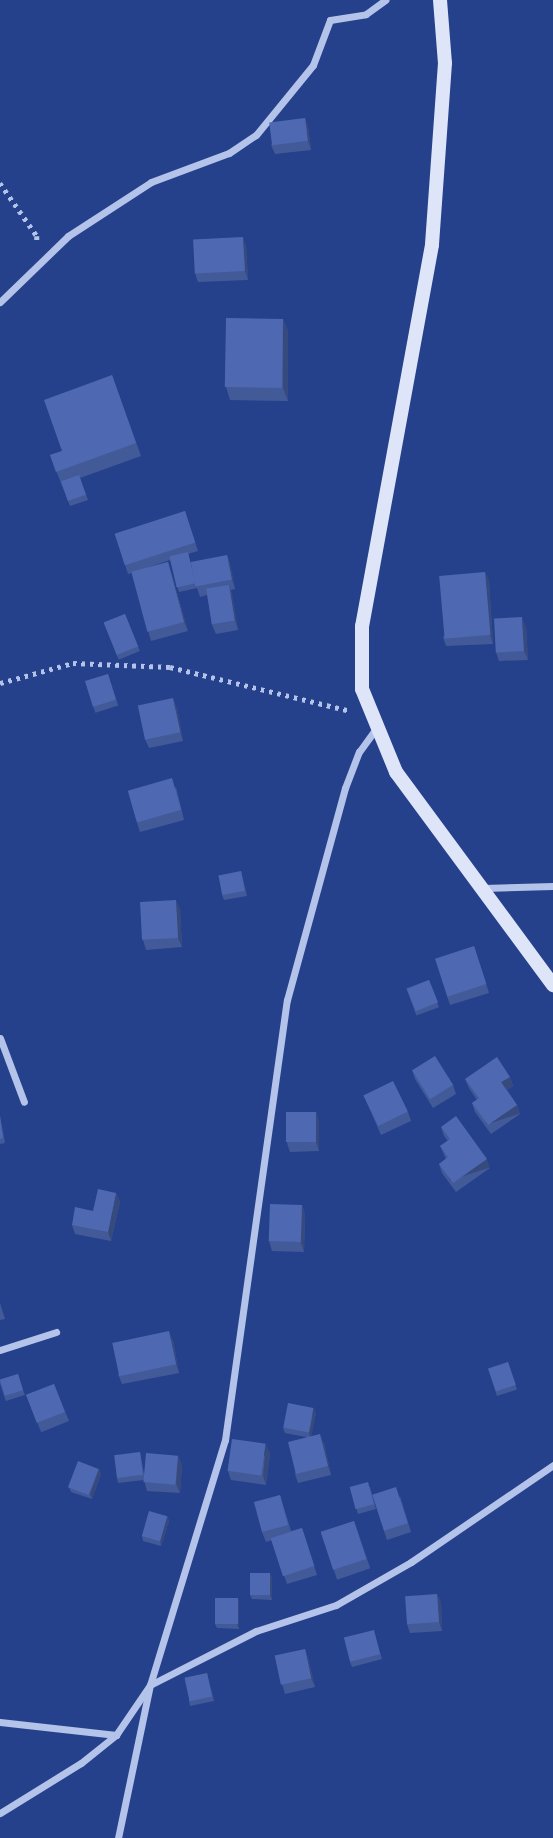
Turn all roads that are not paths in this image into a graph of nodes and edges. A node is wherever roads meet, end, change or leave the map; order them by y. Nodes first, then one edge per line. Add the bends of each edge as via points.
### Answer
1 (385, 0) edge
2 (440, 0) edge
3 (0, 302) edge
4 (375, 730) junction
5 (553, 886) edge
6 (479, 888) junction
7 (553, 985) edge
8 (0, 1038) edge
9 (24, 1102) dead end
10 (55, 1332) dead end
11 (0, 1350) edge
12 (553, 1465) edge
13 (150, 1685) junction
14 (0, 1722) edge
15 (116, 1735) junction
16 (0, 1813) edge
17 (118, 1838) edge

1 - 3 street via 366,14 330,20 313,65 256,135 229,153 151,182 68,236
2 - 4 street via 445,63 432,245 362,626 362,689
4 - 6 street via 396,772
4 - 13 street via 359,752 345,788 287,1000 225,1440
5 - 6 street
6 - 7 street
8 - 9 street
10 - 11 street
12 - 13 street via 411,1562 336,1605 256,1631
13 - 15 street
13 - 17 street
14 - 15 street
15 - 16 street via 81,1763

